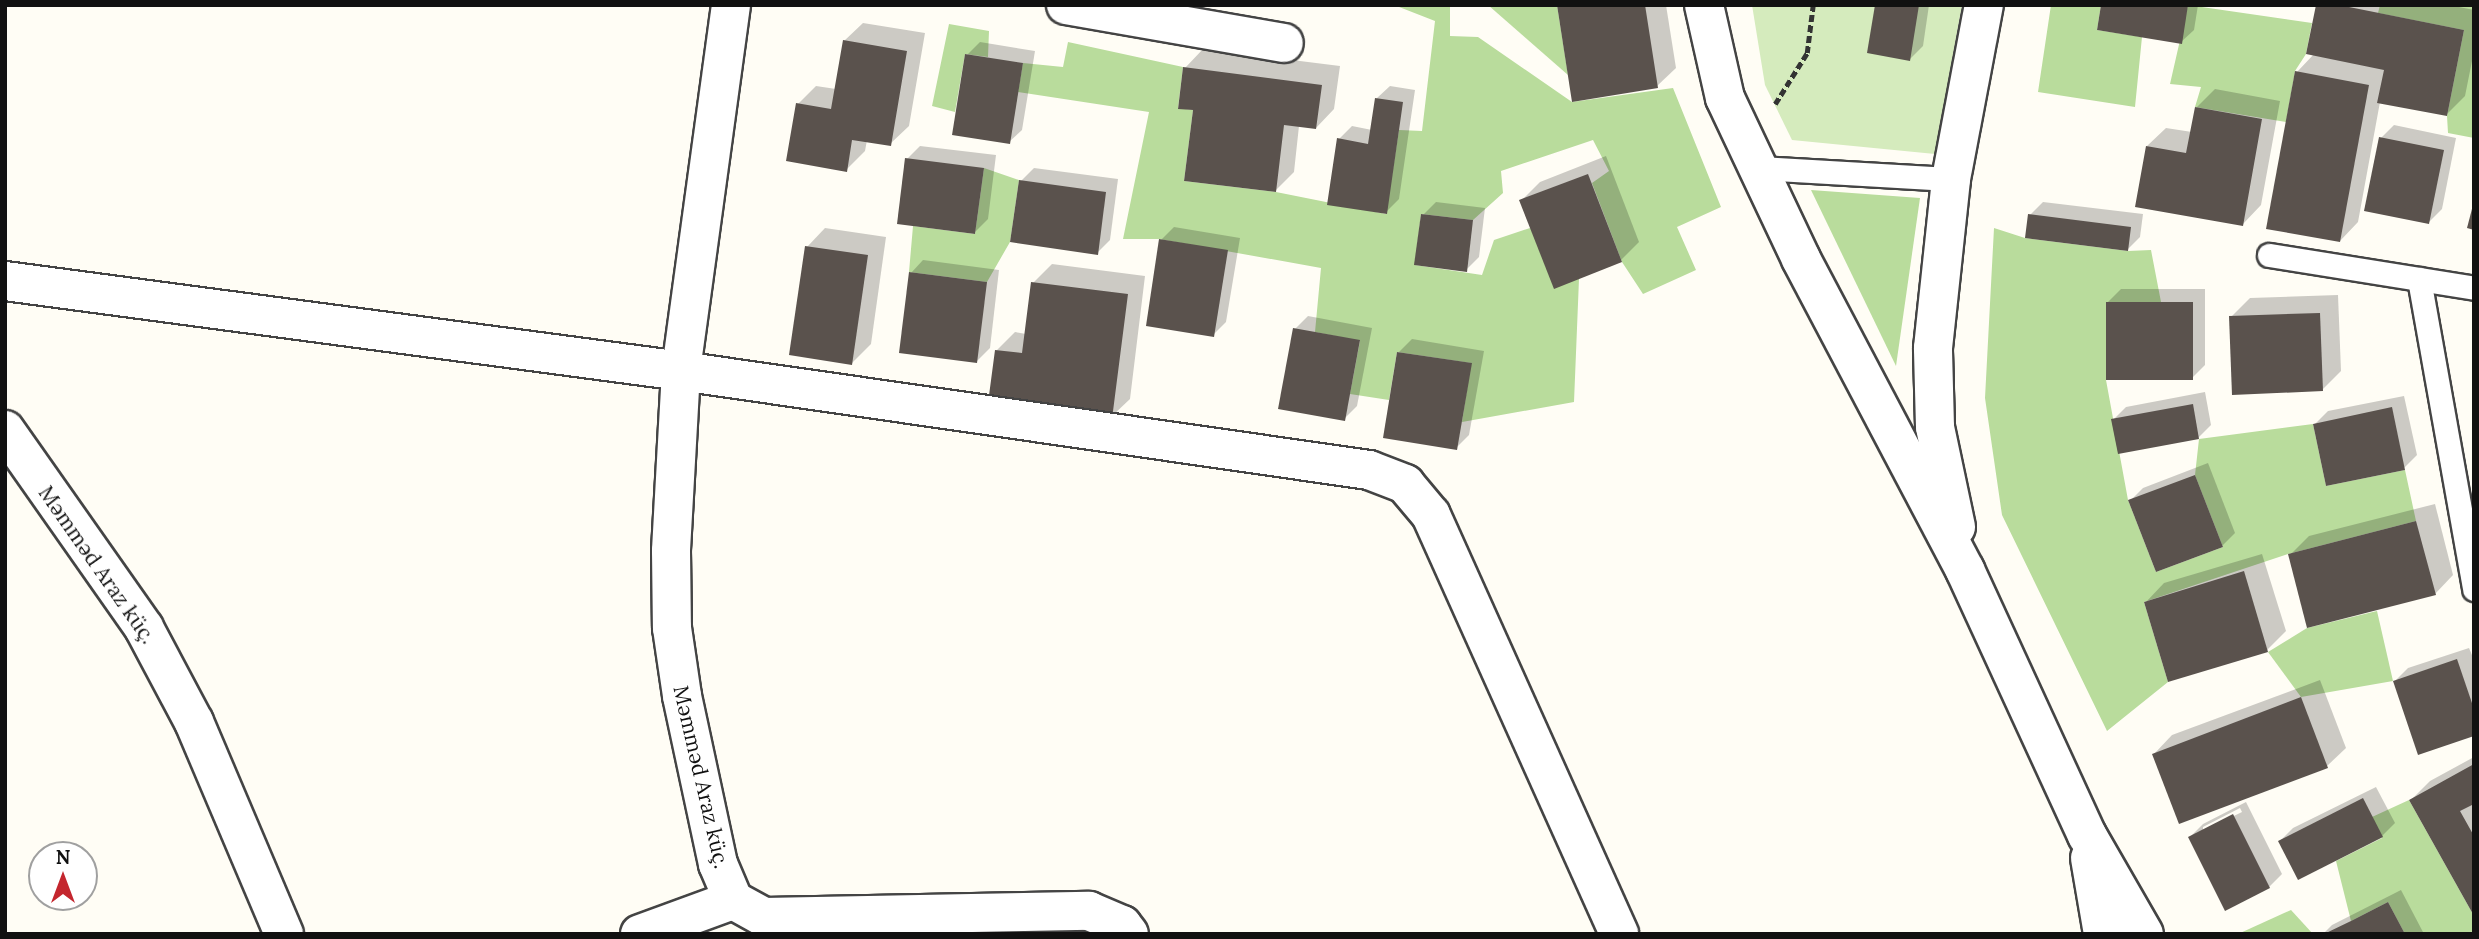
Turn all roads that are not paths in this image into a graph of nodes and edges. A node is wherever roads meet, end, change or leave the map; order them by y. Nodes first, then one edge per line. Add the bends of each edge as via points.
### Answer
1 (731, 5) edge
2 (1066, 5) edge
3 (1704, 5) edge
4 (1984, 5) edge
5 (1284, 43) dead end
6 (1758, 168) junction
7 (1951, 179) junction
8 (2269, 255) dead end
9 (2419, 279) junction
10 (5, 281) edge
11 (2474, 288) edge
12 (681, 371) junction
13 (5, 429) edge
14 (1965, 570) junction
15 (2474, 589) edge
16 (2087, 835) junction
17 (733, 900) junction
18 (284, 934) edge
19 (640, 934) edge
20 (1129, 934) edge
21 (1619, 934) edge
22 (2103, 934) edge
23 (2144, 934) edge

1 - 12 street, Məmməd Araz küç.
2 - 5 street
3 - 6 street via 1725,97
4 - 7 street
6 - 7 lane
6 - 14 street
7 - 14 street via 1933,348 1935,427
8 - 9 lane
9 - 11 lane
9 - 15 lane
10 - 12 street
12 - 17 street, Məmməd Araz küç. via 671,551 672,628 713,838
12 - 21 street via 1369,470 1405,484 1431,515
13 - 18 street, Məmməd Araz küç. via 144,628 194,722
14 - 16 street
16 - 22 street
16 - 23 street
17 - 19 street
17 - 20 street via 764,917 1089,911 1122,925

